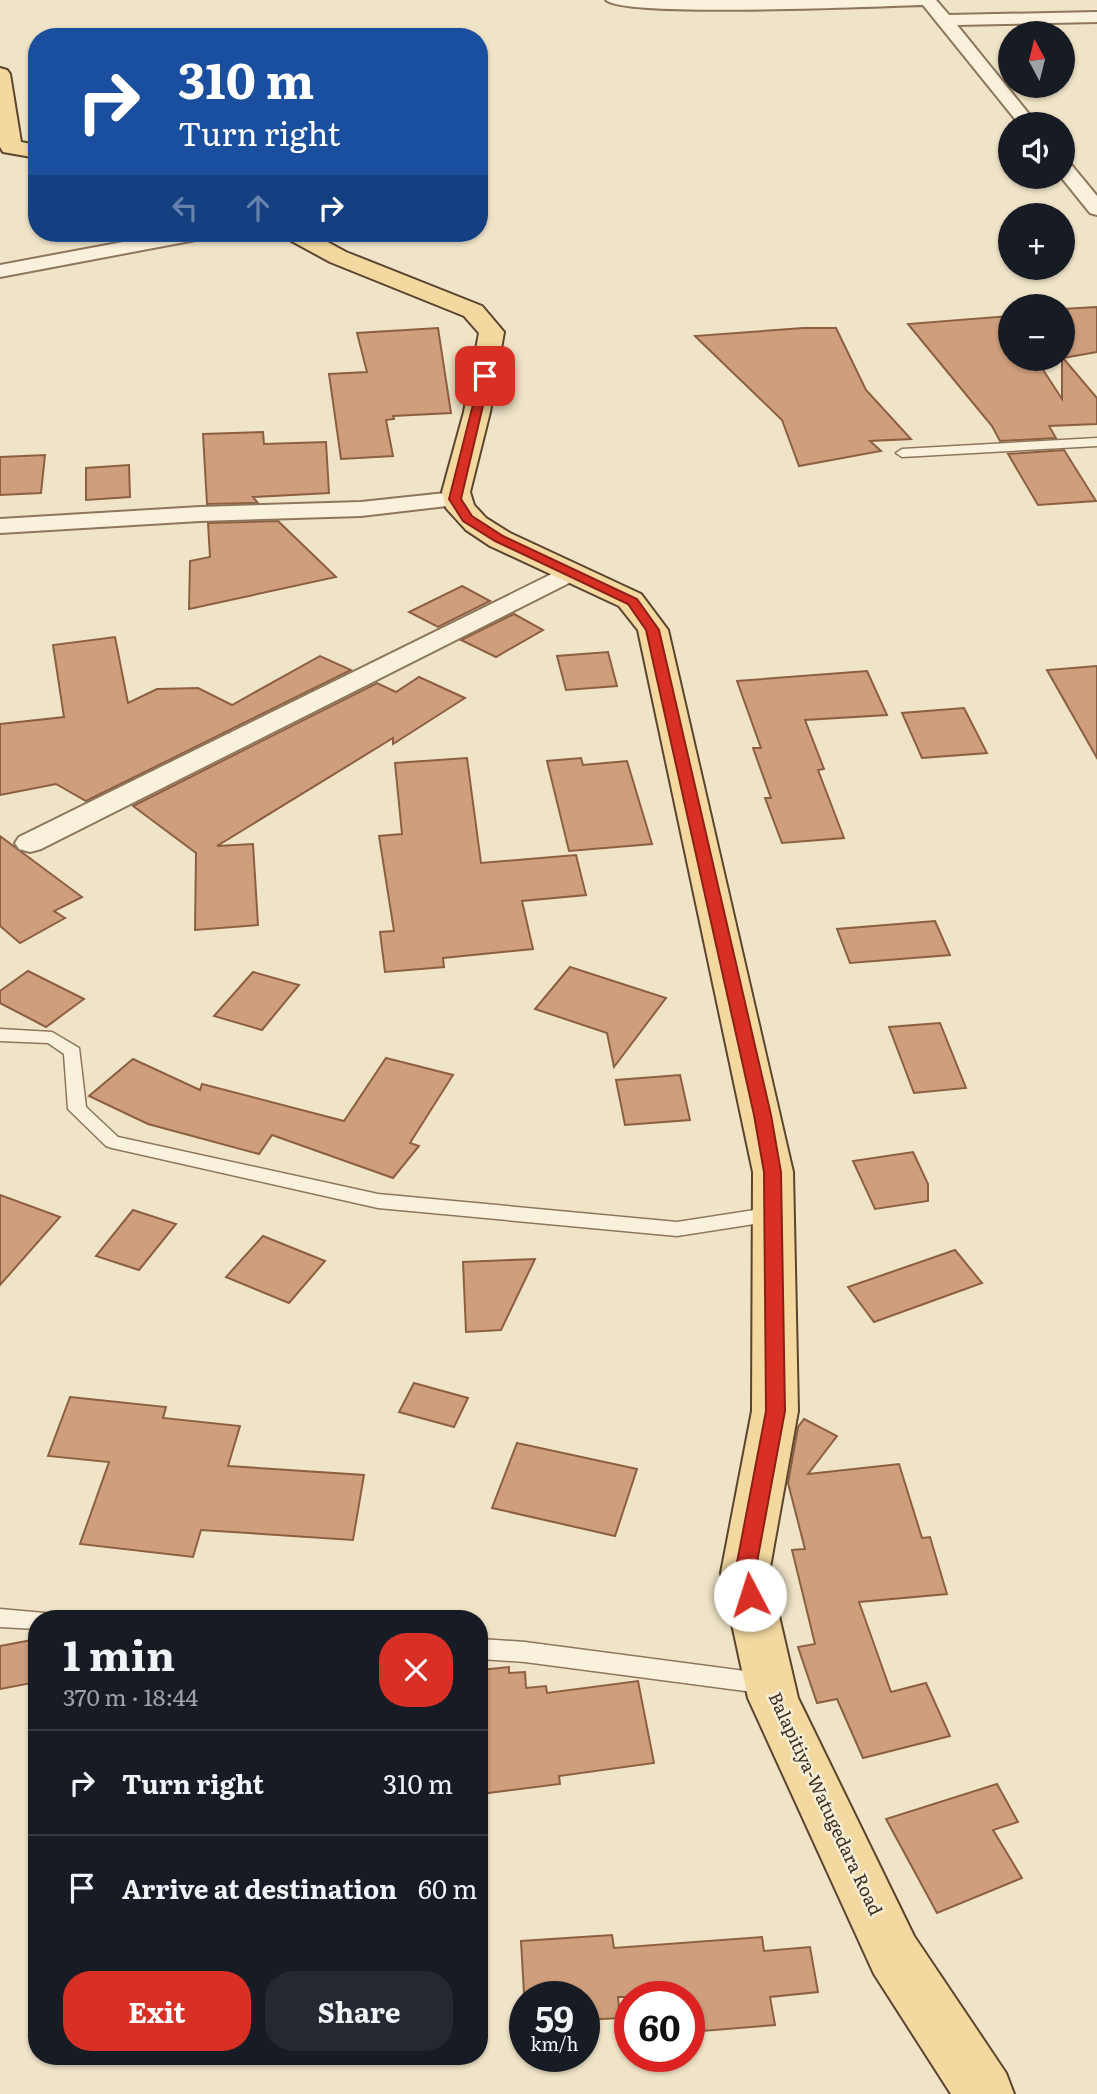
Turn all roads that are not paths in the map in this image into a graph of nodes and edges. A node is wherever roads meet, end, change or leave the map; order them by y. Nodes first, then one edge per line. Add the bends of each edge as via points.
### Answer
1 (614, 0) edge
2 (927, 0) edge
3 (1097, 17) edge
4 (943, 20) junction
5 (0, 74) edge
6 (1018, 112) edge
7 (4, 132) edge
8 (28, 150) edge
9 (1075, 182) edge
10 (1097, 209) edge
11 (153, 242) edge
12 (310, 242) edge
13 (0, 271) edge
14 (1097, 442) edge
15 (902, 453) dead end
16 (455, 499) junction
17 (0, 526) edge
18 (568, 574) junction
19 (30, 843) dead end
20 (0, 1035) edge
21 (773, 1214) junction
22 (0, 1618) edge
23 (28, 1620) edge
24 (488, 1650) edge
25 (770, 1684) junction
26 (985, 2094) edge

1 - 2 street via 661,5
2 - 4 street
3 - 4 street
4 - 6 street
5 - 7 main road
7 - 8 main road via 11,147
9 - 10 street
11 - 13 street
12 - 16 main road via 473,312 492,332
14 - 15 lane
16 - 17 street via 361,509
16 - 18 main road, Balapitiya-Watugedara Road via 467,518
18 - 19 street
18 - 21 main road, Balapitiya-Watugedara Road via 633,602 653,630 762,1115 773,1172
20 - 21 lane via 52,1038 73,1052 77,1109 113,1142 378,1201 677,1229
21 - 25 main road, Balapitiya-Watugedara Road via 775,1411 745,1573
22 - 23 lane
24 - 25 lane
25 - 26 main road, Balapitiya-Watugedara Road via 894,1955

